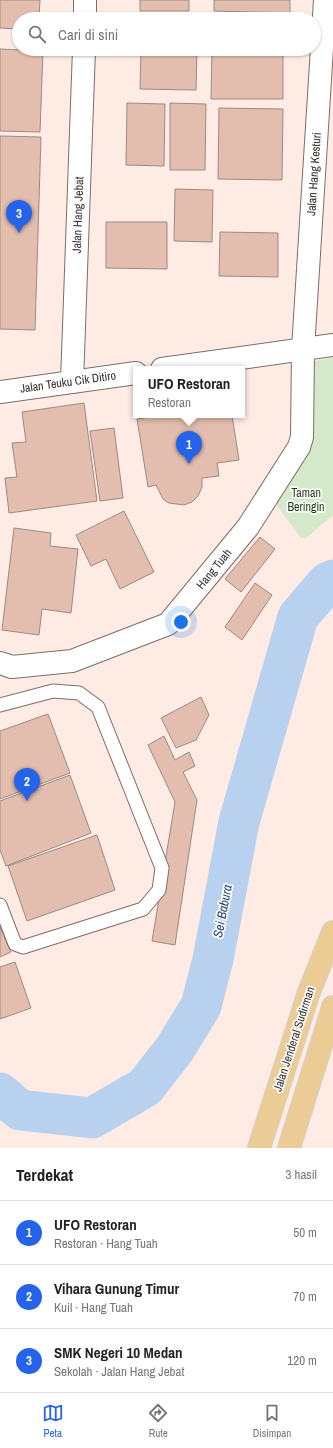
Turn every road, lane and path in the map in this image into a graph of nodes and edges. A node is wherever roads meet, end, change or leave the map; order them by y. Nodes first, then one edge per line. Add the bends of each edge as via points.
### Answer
1 (85, 0) edge
2 (325, 0) edge
3 (85, 12) edge
4 (84, 56) edge
5 (333, 345) edge
6 (303, 349) junction
7 (183, 366) edge
8 (133, 373) edge
9 (72, 382) junction
10 (0, 392) edge
11 (0, 663) edge
12 (0, 704) edge
13 (0, 905) edge
14 (333, 932) edge
15 (333, 1007) edge
16 (259, 1148) edge
17 (289, 1148) edge

1 - 3 street
2 - 6 street, Jalan Hang Kesturi
4 - 9 street, Jalan Hang Jebat
5 - 6 street
6 - 7 street
6 - 11 street, Hang Tuah via 302,437 299,447 248,527 173,620 72,660 12,667
8 - 9 street, Jalan Teuku Cik Ditiro
9 - 10 street, Jalan Teuku Cik Ditiro
12 - 13 lane via 53,691 79,693 98,707 162,868 159,890 143,909 28,946 15,944
14 - 16 main road, Jalan Jenderal Sudirman via 310,992
15 - 17 main road

